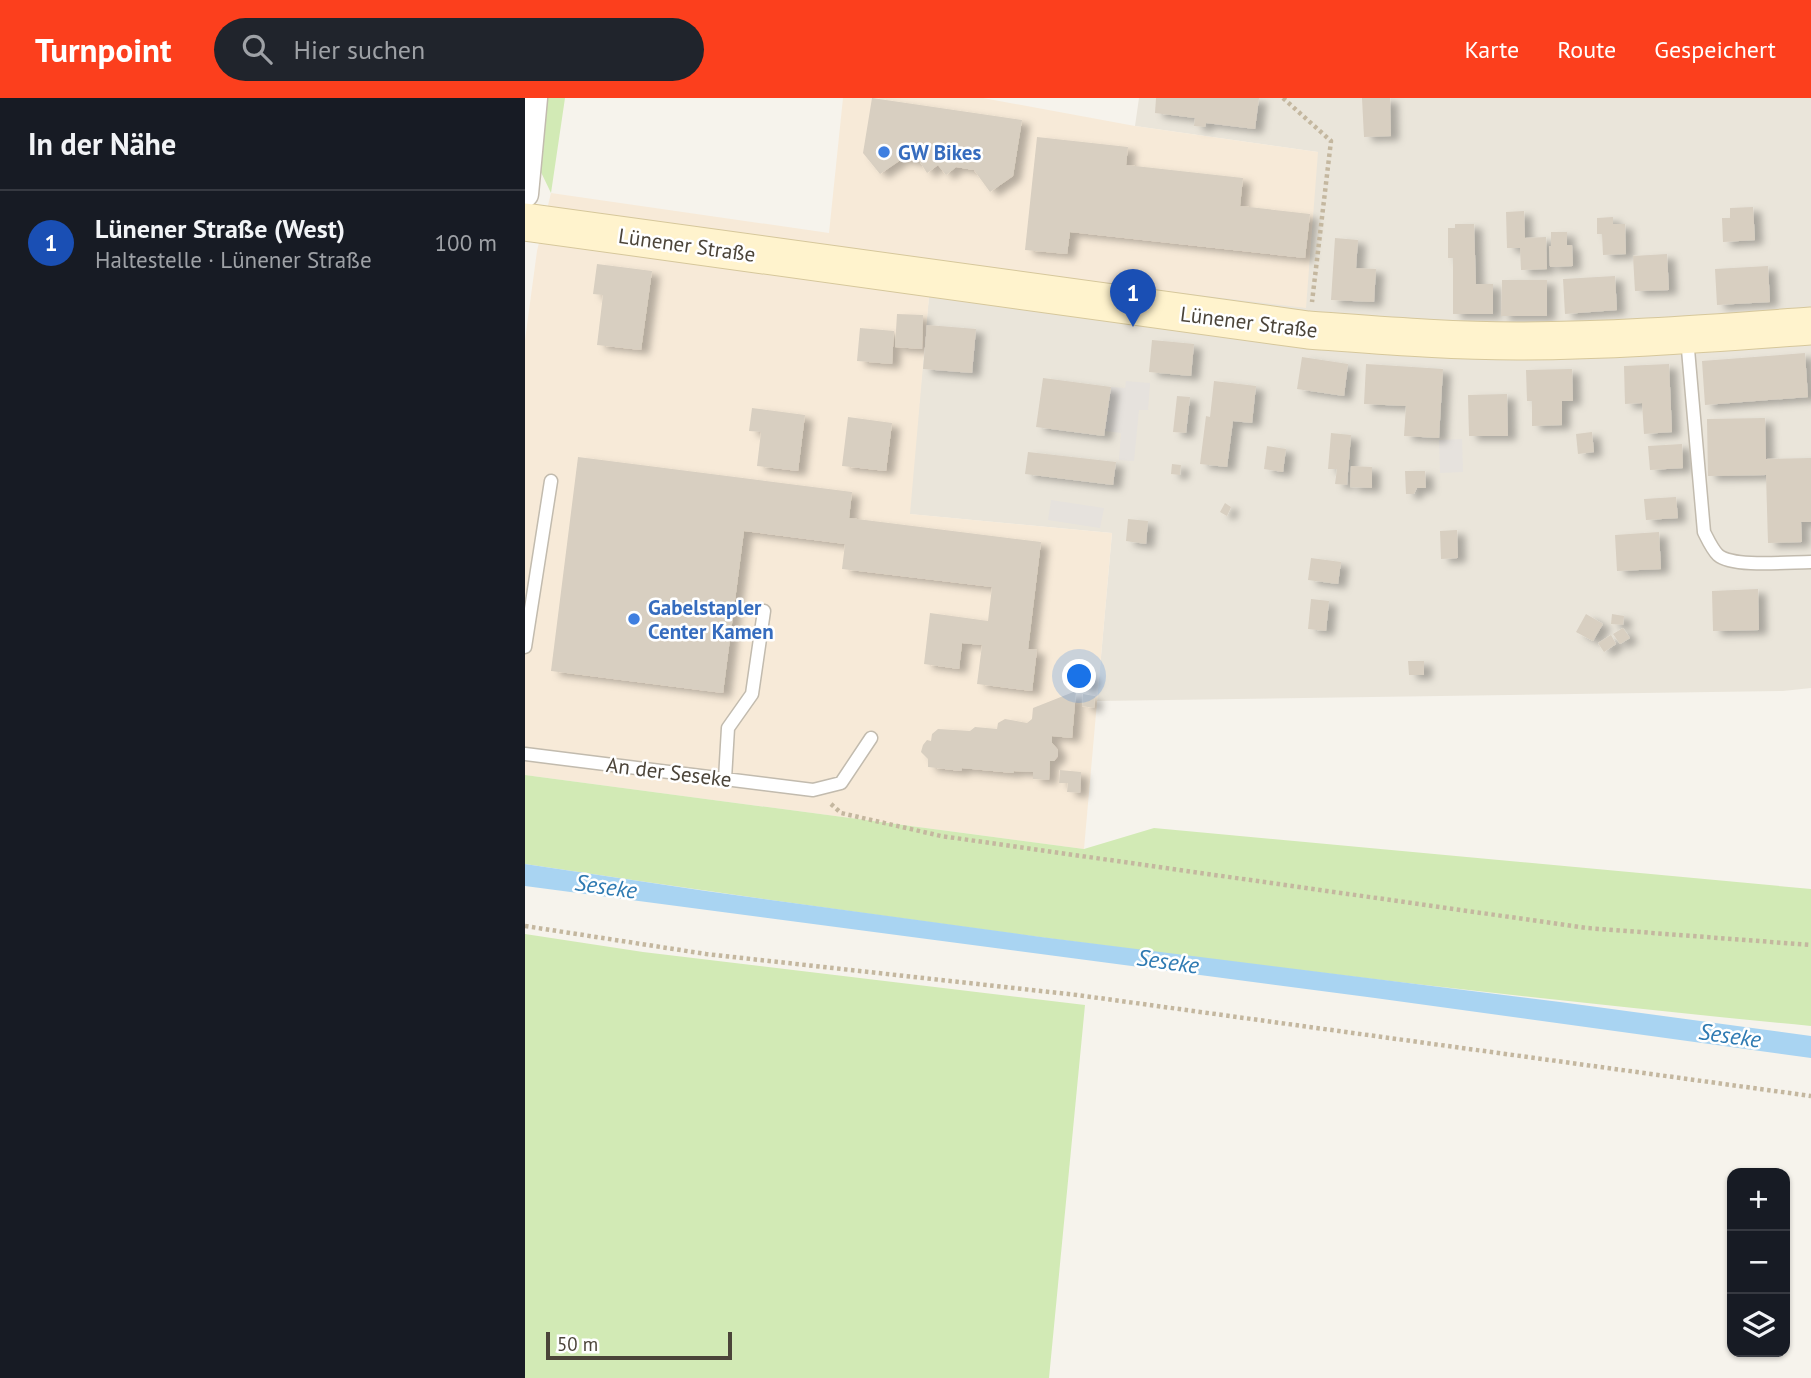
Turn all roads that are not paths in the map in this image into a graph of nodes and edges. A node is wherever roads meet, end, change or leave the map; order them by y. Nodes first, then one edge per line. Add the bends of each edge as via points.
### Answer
1 (534, 98) edge
2 (525, 194) edge
3 (525, 222) edge
4 (1811, 326) edge
5 (1686, 334) junction
6 (551, 481) dead end
7 (1811, 562) edge
8 (764, 611) dead end
9 (525, 647) edge
10 (871, 738) dead end
11 (525, 754) edge
12 (725, 779) junction

1 - 2 street
3 - 5 main road, Lünener Straße via 1308,330 1517,341
4 - 5 main road, Lünener Straße
5 - 7 lane via 1705,532 1711,546 1732,562
6 - 9 lane
8 - 12 lane via 752,694 728,728
10 - 12 lane, An der Seseke via 841,783 813,790
11 - 12 lane, An der Seseke

